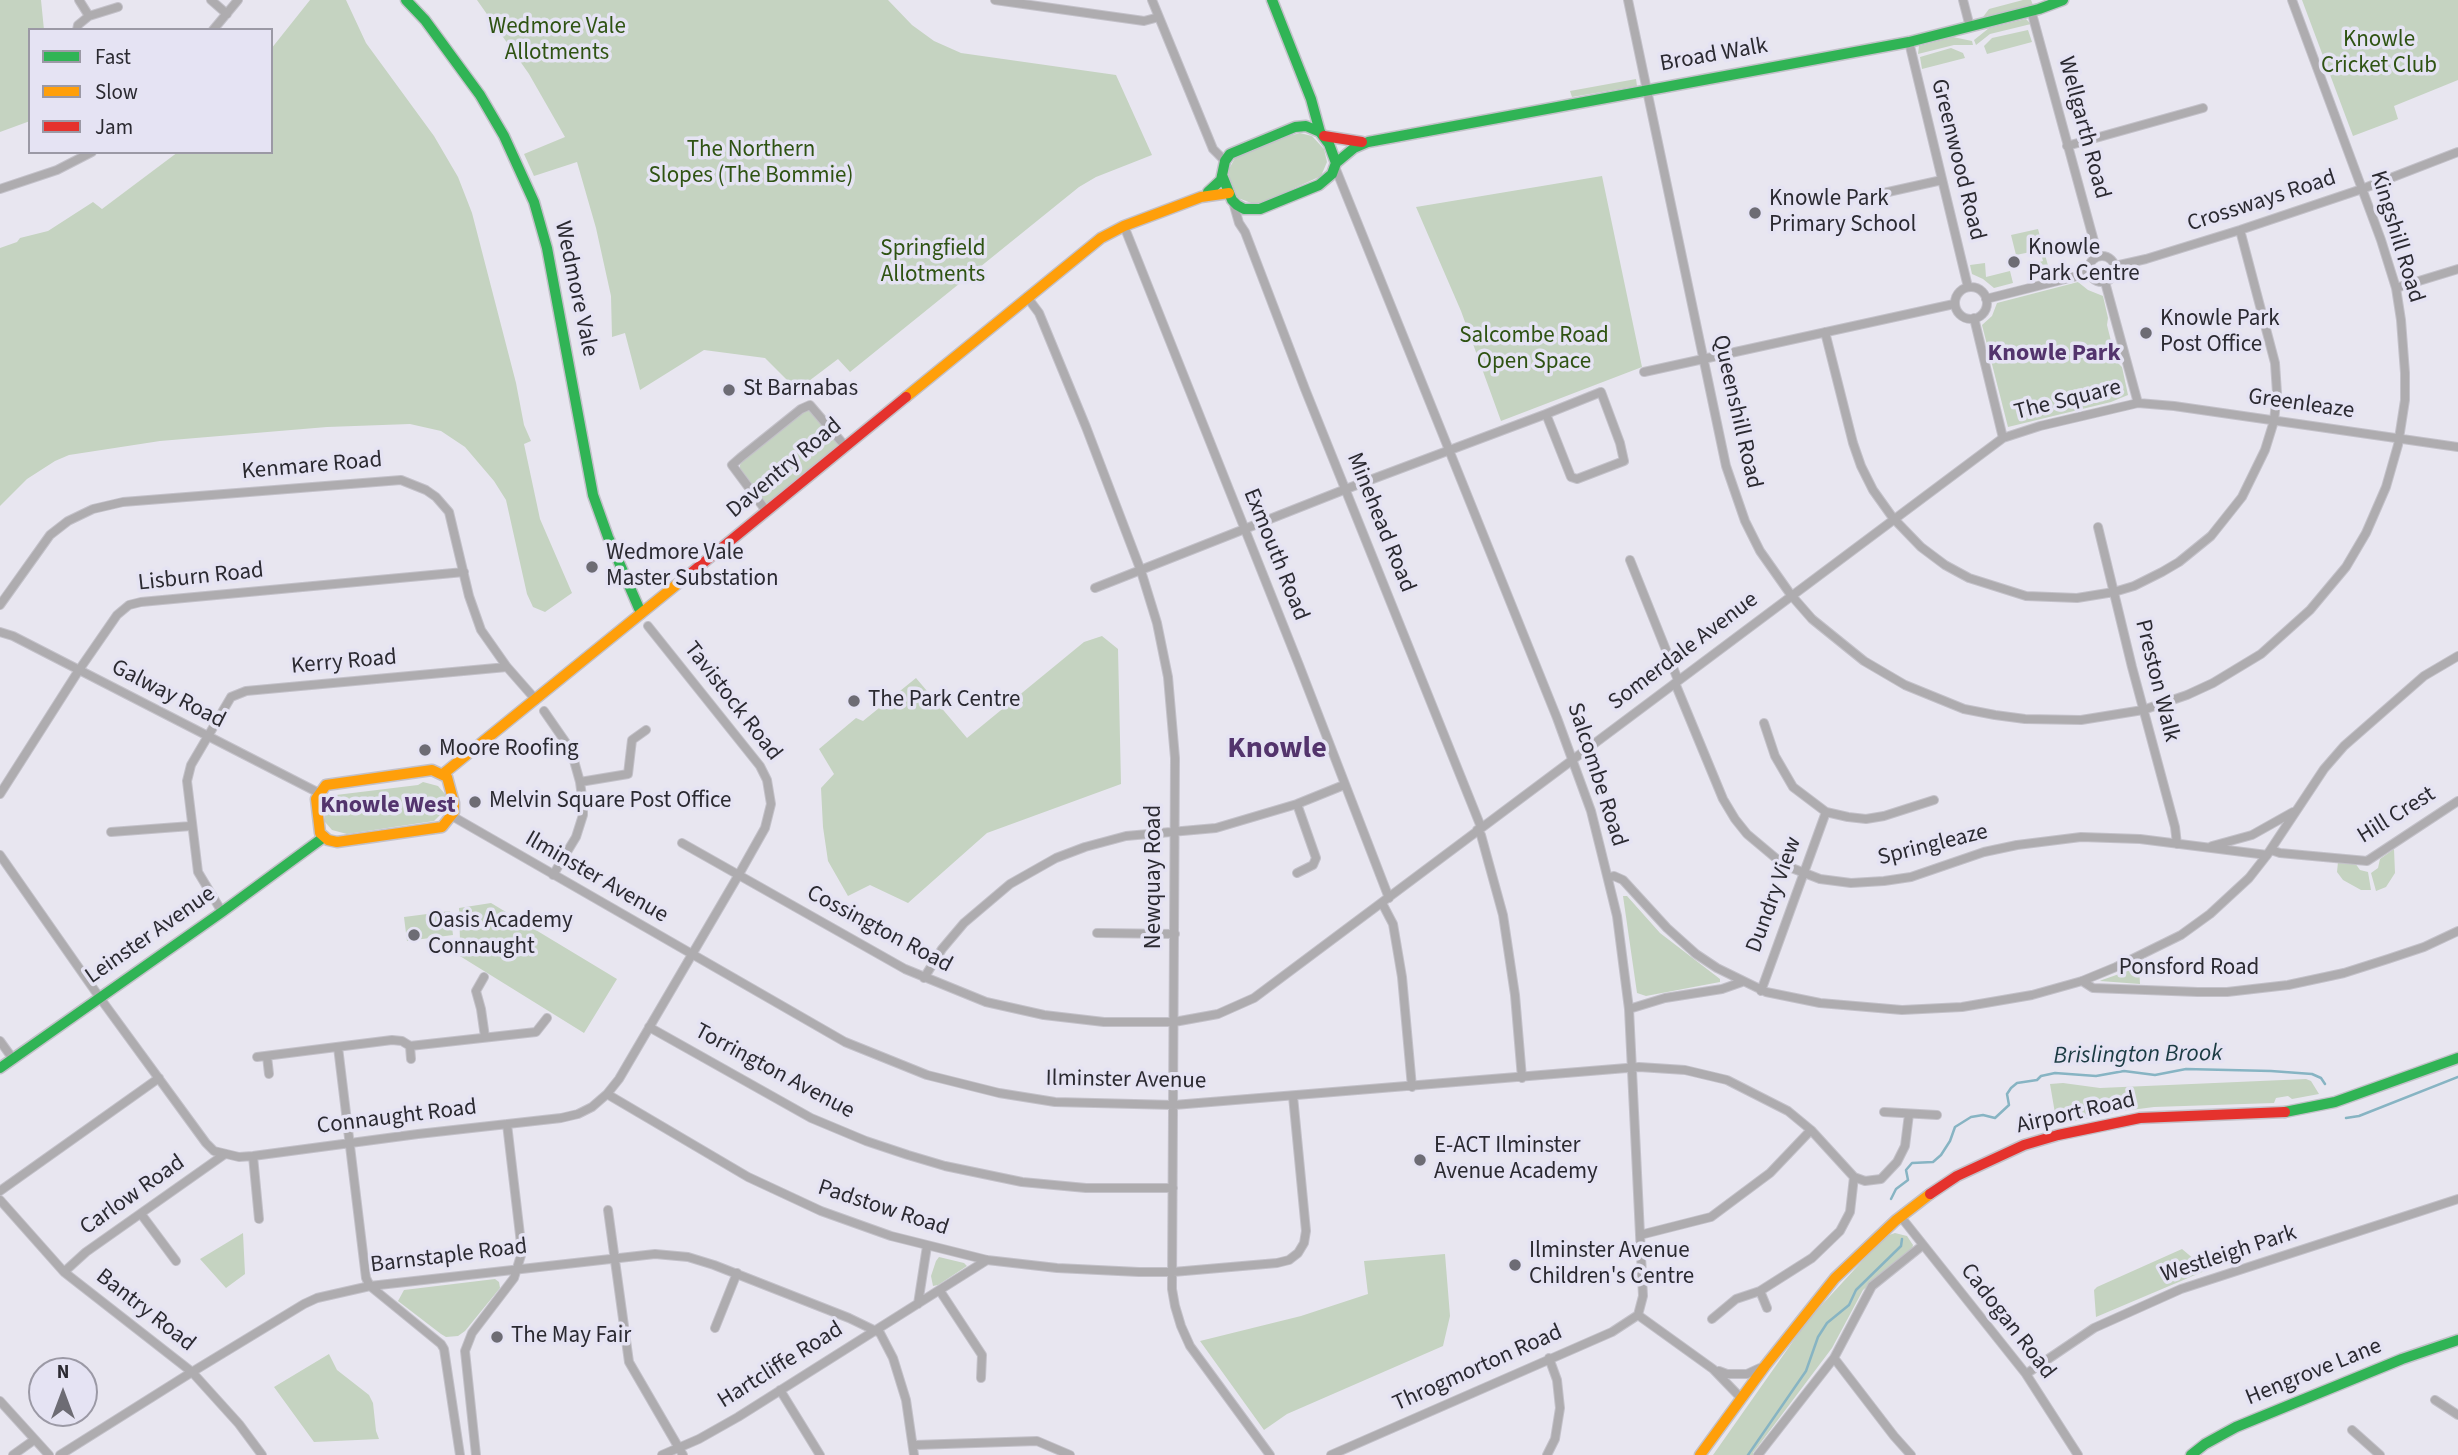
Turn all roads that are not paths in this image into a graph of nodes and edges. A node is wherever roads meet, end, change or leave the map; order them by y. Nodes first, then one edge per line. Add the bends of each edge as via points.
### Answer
1 (79, 0) edge
2 (211, 0) edge
3 (238, 0) edge
4 (406, 0) edge
5 (995, 0) edge
6 (1152, 0) edge
7 (1272, 0) edge
8 (1628, 0) edge
9 (1963, 0) edge
10 (2063, 0) edge
11 (2292, 0) edge
12 (118, 7) dead end
13 (2031, 10) junction
14 (227, 14) junction
15 (89, 16) junction
16 (1159, 17) junction
17 (1970, 27) junction
18 (77, 28) edge
19 (215, 28) edge
20 (1909, 42) junction
21 (1646, 90) junction
22 (1313, 107) junction
23 (2203, 108) dead end
24 (1295, 127) junction
25 (1322, 134) junction
26 (1368, 142) junction
27 (2067, 146) junction
28 (2458, 152) edge
29 (88, 154) edge
30 (1225, 161) junction
31 (1335, 165) junction
32 (1223, 175) junction
33 (1942, 180) junction
34 (1319, 185) junction
35 (0, 189) edge
36 (2362, 189) junction
37 (1346, 191) junction
38 (1231, 196) junction
39 (1870, 196) dead end
40 (1201, 197) junction
41 (1260, 209) junction
42 (1124, 226) junction
43 (2240, 230) junction
44 (1245, 232) junction
45 (2098, 256) junction
46 (2115, 266) junction
47 (2458, 269) edge
48 (2089, 272) junction
49 (2105, 282) junction
50 (1968, 287) junction
51 (2396, 288) junction
52 (1027, 297) junction
53 (1986, 299) junction
54 (1954, 304) junction
55 (1974, 318) junction
56 (1825, 332) junction
57 (1703, 359) junction
58 (1644, 372) dead end
59 (2138, 403) junction
60 (1546, 414) junction
61 (2274, 421) junction
62 (2003, 438) junction
63 (2399, 439) junction
64 (845, 446) junction
65 (2458, 447) edge
66 (1451, 450) junction
67 (1346, 489) junction
68 (767, 512) junction
69 (1893, 518) junction
70 (2098, 527) dead end
71 (1243, 530) junction
72 (1630, 560) dead end
73 (1141, 571) junction
74 (464, 572) junction
75 (1095, 588) dead end
76 (2114, 592) junction
77 (1791, 595) junction
78 (0, 605) edge
79 (640, 613) junction
80 (648, 626) dead end
81 (0, 632) edge
82 (2458, 656) edge
83 (507, 667) junction
84 (79, 670) junction
85 (1676, 682) junction
86 (536, 700) junction
87 (2143, 710) junction
88 (544, 711) dead end
89 (1764, 723) dead end
90 (646, 730) dead end
91 (207, 737) junction
92 (1573, 760) junction
93 (443, 774) junction
94 (580, 782) junction
95 (1344, 785) junction
96 (318, 793) junction
97 (0, 794) edge
98 (1934, 800) dead end
99 (2458, 801) edge
100 (1297, 804) junction
101 (2295, 811) junction
102 (1826, 812) junction
103 (452, 816) junction
104 (191, 826) junction
105 (1479, 828) junction
106 (111, 832) dead end
107 (1175, 833) junction
108 (324, 837) junction
109 (682, 843) dead end
110 (2177, 844) junction
111 (2206, 848) junction
112 (2269, 853) junction
113 (0, 855) edge
114 (1297, 873) dead end
115 (1803, 873) junction
116 (553, 875) junction
117 (738, 876) junction
118 (1608, 878) junction
119 (1385, 900) junction
120 (222, 912) junction
121 (2458, 931) edge
122 (1097, 933) dead end
123 (1175, 934) junction
124 (693, 956) junction
125 (484, 977) dead end
126 (924, 978) junction
127 (2082, 981) junction
128 (1742, 982) junction
129 (1762, 991) junction
130 (100, 998) junction
131 (1629, 1009) junction
132 (547, 1018) dead end
133 (1174, 1022) junction
134 (649, 1027) junction
135 (485, 1037) junction
136 (0, 1041) edge
137 (410, 1046) junction
138 (338, 1047) junction
139 (267, 1056) junction
140 (257, 1057) dead end
141 (2458, 1058) edge
142 (13, 1059) junction
143 (411, 1059) dead end
144 (0, 1068) edge
145 (1633, 1069) junction
146 (269, 1074) dead end
147 (159, 1078) junction
148 (1522, 1078) junction
149 (1412, 1087) junction
150 (607, 1094) junction
151 (1293, 1096) junction
152 (1174, 1105) junction
153 (1885, 1112) dead end
154 (1909, 1114) junction
155 (1937, 1115) dead end
156 (507, 1124) junction
157 (1811, 1130) junction
158 (350, 1143) junction
159 (225, 1154) junction
160 (253, 1156) junction
161 (1854, 1177) junction
162 (1172, 1188) junction
163 (0, 1191) edge
164 (2458, 1199) edge
165 (0, 1200) edge
166 (608, 1210) dead end
167 (141, 1214) junction
168 (1901, 1217) junction
169 (259, 1219) dead end
170 (1640, 1236) junction
171 (1923, 1245) junction
172 (927, 1246) junction
173 (615, 1257) junction
174 (987, 1259) junction
175 (176, 1261) dead end
176 (518, 1268) junction
177 (64, 1272) junction
178 (1173, 1272) junction
179 (737, 1273) junction
180 (370, 1286) junction
181 (940, 1291) junction
182 (1760, 1291) junction
183 (918, 1304) junction
184 (1767, 1308) dead end
185 (1637, 1315) junction
186 (1712, 1320) dead end
187 (715, 1328) dead end
188 (874, 1331) junction
189 (2458, 1339) edge
190 (1549, 1358) junction
191 (1834, 1358) junction
192 (1765, 1366) junction
193 (1713, 1368) junction
194 (191, 1372) junction
195 (2025, 1374) junction
196 (981, 1378) dead end
197 (780, 1390) junction
198 (1741, 1398) junction
199 (0, 1401) edge
200 (2435, 1401) dead end
201 (2458, 1415) edge
202 (2352, 1430) dead end
203 (34, 1440) junction
204 (914, 1445) junction
205 (681, 1452) edge
206 (13, 1455) edge
207 (49, 1455) edge
208 (60, 1455) edge
209 (262, 1455) edge
210 (460, 1455) edge
211 (476, 1455) edge
212 (662, 1455) edge
213 (820, 1455) edge
214 (914, 1455) edge
215 (1070, 1455) edge
216 (1270, 1455) edge
217 (1331, 1455) edge
218 (1547, 1455) edge
219 (1700, 1455) edge
220 (1758, 1455) edge
221 (1911, 1455) edge
222 (2078, 1455) edge
223 (2191, 1455) edge
224 (2380, 1455) edge

1 - 15 street
2 - 14 street
3 - 14 street
4 - 79 main road, Wedmore Vale via 480,95 534,202 547,248 590,484
5 - 16 street via 1144,21
6 - 16 street
7 - 22 main road
8 - 21 street, Queenshill Road
9 - 17 street
10 - 13 main road, Broad Walk
11 - 36 street, Kingshill Road
12 - 15 street
13 - 17 main road, Broad Walk
13 - 27 street, Wellgarth Road
14 - 19 street
15 - 18 street
16 - 30 street via 1213,149
17 - 20 main road, Broad Walk
20 - 21 main road, Broad Walk
20 - 33 street, Greenwood Road
21 - 26 main road, Broad Walk
21 - 57 street, Queenshill Road
22 - 24 main road
22 - 25 main road
23 - 27 street
24 - 25 main road via 1306,125
24 - 30 main road via 1240,148
25 - 26 main road, Broad Walk via 1345,142
25 - 31 main road
26 - 31 main road, Broad Walk
27 - 45 street, Wellgarth Road
28 - 36 street, Crossways Road
29 - 35 street
30 - 32 main road
31 - 34 main road
31 - 37 street, Salcombe Road
32 - 38 main road
32 - 40 main road, Daventry Road via 1217,186
33 - 39 street
33 - 50 street, Greenwood Road
34 - 37 street via 1335,184
34 - 41 main road
36 - 43 street, Crossways Road
36 - 51 street, Kingshill Road
37 - 66 street, Salcombe Road
38 - 40 main road, Daventry Road
38 - 41 main road via 1244,209
38 - 44 street, Minehead Road
40 - 42 main road, Daventry Road
41 - 44 street via 1245,218
42 - 52 main road, Daventry Road via 1101,238
42 - 71 street, Exmouth Road
43 - 46 street, Crossways Road
43 - 61 street via 2275,363
44 - 67 street, Minehead Road
45 - 46 street via 2107,256
45 - 48 street via 2089,264
46 - 49 street via 2112,278
47 - 51 street
48 - 49 street via 2095,280
48 - 53 street
49 - 59 street, The Square
50 - 53 street via 1979,289
50 - 54 street via 1956,295
51 - 63 street, Kingshill Road via 2405,373
52 - 64 main road, Daventry Road
52 - 73 street, Newquay Road via 1040,313
53 - 55 street via 1983,313
54 - 55 street via 1961,316
54 - 56 street
55 - 62 street, The Square
56 - 57 street
56 - 69 street via 1853,443 1873,489
57 - 58 street
57 - 77 street, Queenshill Road via 1734,493 1760,551
59 - 61 street, Greenleaze
59 - 62 street, The Square
60 - 60 street via 1571,477 1577,479 1624,461 1601,392
60 - 66 street
61 - 63 street, Greenleaze
61 - 76 street via 2250,483 2216,530 2162,572
62 - 69 street, Somerdale Avenue
63 - 65 street, Greenleaze
63 - 87 street, Kingshill Road via 2386,487 2366,533 2346,567 2310,610 2240,668 2187,695
64 - 68 main road, Daventry Road
64 - 68 street via 810,405 740,458 732,465
66 - 67 street
66 - 92 street, Salcombe Road
67 - 71 street
67 - 105 street, Minehead Road
68 - 79 main road, Daventry Road
69 - 76 street via 1945,565 1997,589 2052,598
69 - 77 street, Somerdale Avenue
70 - 76 street, Preston Walk
71 - 73 street
71 - 95 street, Exmouth Road
72 - 85 street, Springleaze
73 - 75 street
73 - 107 street, Newquay Road via 1168,677 1174,730
74 - 78 street, Kenmare Road via 444,505 415,484 389,480 123,502 93,509 50,535
74 - 83 street, Kenmare Road via 481,630
74 - 84 street, Lisburn Road via 137,602 119,613
76 - 87 street, Preston Walk
77 - 85 street, Somerdale Avenue
77 - 87 street, Queenshill Road via 1864,662 1964,709 2025,719 2081,720
79 - 86 main road, Daventry Road
80 - 117 street, Tavistock Road via 767,780 769,817
81 - 84 street, Galway Road
82 - 101 street via 2424,676 2344,746
83 - 86 street, Kenmare Road
83 - 91 street, Kerry Road via 239,693 230,699
84 - 91 street, Galway Road
84 - 97 street, Lisburn Road
85 - 92 street, Somerdale Avenue
85 - 115 street, Springleaze via 1735,819 1765,850
86 - 93 main road, Daventry Road
87 - 110 street, Preston Walk
88 - 94 street via 568,743
89 - 102 street via 1774,756 1793,788
90 - 94 street via 632,740 628,774
91 - 96 street, Galway Road
91 - 104 street, Kerry Road via 187,776
92 - 105 street, Somerdale Avenue
92 - 118 street, Salcombe Road
93 - 96 main road via 428,770 329,784
93 - 103 main road via 450,784
94 - 116 street via 580,826
95 - 100 street
95 - 119 street, Exmouth Road
96 - 108 main road via 317,823
98 - 102 street via 1866,818
99 - 112 street, Hill Crest via 2367,861
100 - 107 street via 1216,828
100 - 114 street via 1316,858 1313,865
101 - 111 street via 2252,835
101 - 112 street
102 - 115 street, Dundry View
103 - 108 main road via 437,828 337,842
103 - 116 street, Ilminster Avenue
104 - 106 street
104 - 120 street, Kerry Road via 198,872
105 - 119 street, Somerdale Avenue
105 - 148 street, Minehead Road via 1503,915
107 - 123 street, Newquay Road
107 - 126 street via 1111,839 1033,870 964,923
108 - 120 main road, Leinster Avenue
109 - 117 street, Cossington Road
110 - 111 street, Springleaze
110 - 115 street, Springleaze via 2081,837 1984,852 1911,877 1884,881 1851,883
111 - 112 street, Springleaze
112 - 127 street via 2229,897 2181,935
113 - 130 street
115 - 129 street, Dundry View
116 - 124 street, Ilminster Avenue
117 - 124 street, Tavistock Road
117 - 126 street, Cossington Road
118 - 128 street via 1623,880 1696,954
118 - 131 street, Salcombe Road
119 - 133 street, Somerdale Avenue via 1254,998 1218,1014
119 - 149 street, Exmouth Road via 1402,976
120 - 130 main road, Leinster Avenue
121 - 127 street, Ponsford Road via 2344,973 2276,987 2197,992 2093,988
122 - 123 street
123 - 133 street, Newquay Road
124 - 134 street, Connaught Road
124 - 152 street, Ilminster Avenue via 845,1042 936,1078 1055,1102
125 - 135 street via 476,992
126 - 133 street, Cossington Road via 986,1002 1044,1016
127 - 129 street via 1993,1003 1931,1010 1852,1007
128 - 129 street
128 - 131 street
130 - 142 main road, Leinster Avenue
130 - 147 street
131 - 145 street, Salcombe Road
132 - 135 street via 536,1032
133 - 152 street, Newquay Road
134 - 150 street, Connaught Road
134 - 162 street, Torrington Avenue via 811,1118 908,1156 1022,1182
135 - 137 street
136 - 142 street
137 - 138 street via 392,1040
137 - 143 street
138 - 139 street
138 - 158 street
139 - 140 street
139 - 146 street
141 - 168 main road, Airport Road via 2295,1111 2140,1118 2058,1135 2024,1145 1957,1176
142 - 144 main road, Leinster Avenue
145 - 148 street, Ilminster Avenue
145 - 157 street, Ilminster Avenue via 1685,1070 1727,1080 1788,1111
145 - 170 street, Salcombe Road
147 - 159 street via 205,1143
147 - 163 street
148 - 149 street, Ilminster Avenue
149 - 151 street, Ilminster Avenue
150 - 156 street, Connaught Road via 578,1114
150 - 172 street, Padstow Road via 781,1193 858,1225
151 - 152 street, Ilminster Avenue
151 - 178 street, Padstow Road via 1306,1231 1298,1253 1277,1263
152 - 162 street, Newquay Road
153 - 154 street
154 - 155 street
154 - 161 street via 1905,1146 1897,1162 1881,1179
156 - 158 street, Connaught Road
156 - 176 street via 522,1252
157 - 161 street, Ilminster Avenue
157 - 170 street via 1770,1173 1711,1217
158 - 160 street, Connaught Road
158 - 180 street via 364,1270
159 - 160 street, Connaught Road
159 - 167 street, Carlow Road
160 - 169 street
161 - 182 street via 1850,1212 1840,1231 1812,1258
162 - 178 street, Newquay Road
164 - 195 street, Westleigh Park via 2180,1289 2094,1328
165 - 177 street, Bantry Road
166 - 173 street
167 - 175 street
167 - 177 street, Carlow Road
168 - 171 street, Cadogan Road
168 - 192 main road, Airport Road via 1835,1278
170 - 185 street, Salcombe Road via 1643,1296
171 - 191 street via 1872,1286
171 - 195 street, Cadogan Road
172 - 174 street, Padstow Road
172 - 183 street
173 - 176 street, Barnstaple Road
173 - 179 street, Barnstaple Road via 678,1255
173 - 205 street via 629,1362
174 - 178 street, Padstow Road via 1093,1271
174 - 181 street, Hartcliffe Road
176 - 180 street, Barnstaple Road
176 - 211 street via 472,1333 465,1351
177 - 194 street, Bantry Road
178 - 216 street, Newquay Road via 1175,1306 1190,1346
179 - 187 street
179 - 188 street, Barnstaple Road
180 - 194 street, Barnstaple Road via 304,1304
180 - 210 street via 444,1349
181 - 183 street, Hartcliffe Road
181 - 196 street via 982,1355
182 - 184 street
182 - 186 street via 1736,1299
183 - 188 street, Hartcliffe Road
185 - 190 street, Throgmorton Road via 1612,1332
185 - 193 street
188 - 197 street, Hartcliffe Road
188 - 204 street via 880,1333 893,1358
189 - 223 main road, Hengrove Lane via 2236,1427
190 - 217 street, Throgmorton Road
190 - 218 street via 1560,1408
191 - 220 street
191 - 221 street
192 - 193 street via 1747,1374
192 - 198 main road, Airport Road
193 - 198 street
194 - 208 street, Barnstaple Road
194 - 209 street, Bantry Road
195 - 222 street, Cadogan Road
197 - 205 street, Hartcliffe Road
197 - 213 street
198 - 219 main road, Airport Road
199 - 203 street
200 - 201 street
202 - 224 street
203 - 206 street
203 - 207 street
204 - 214 street
204 - 215 street via 1037,1441
205 - 212 street, Hartcliffe Road

